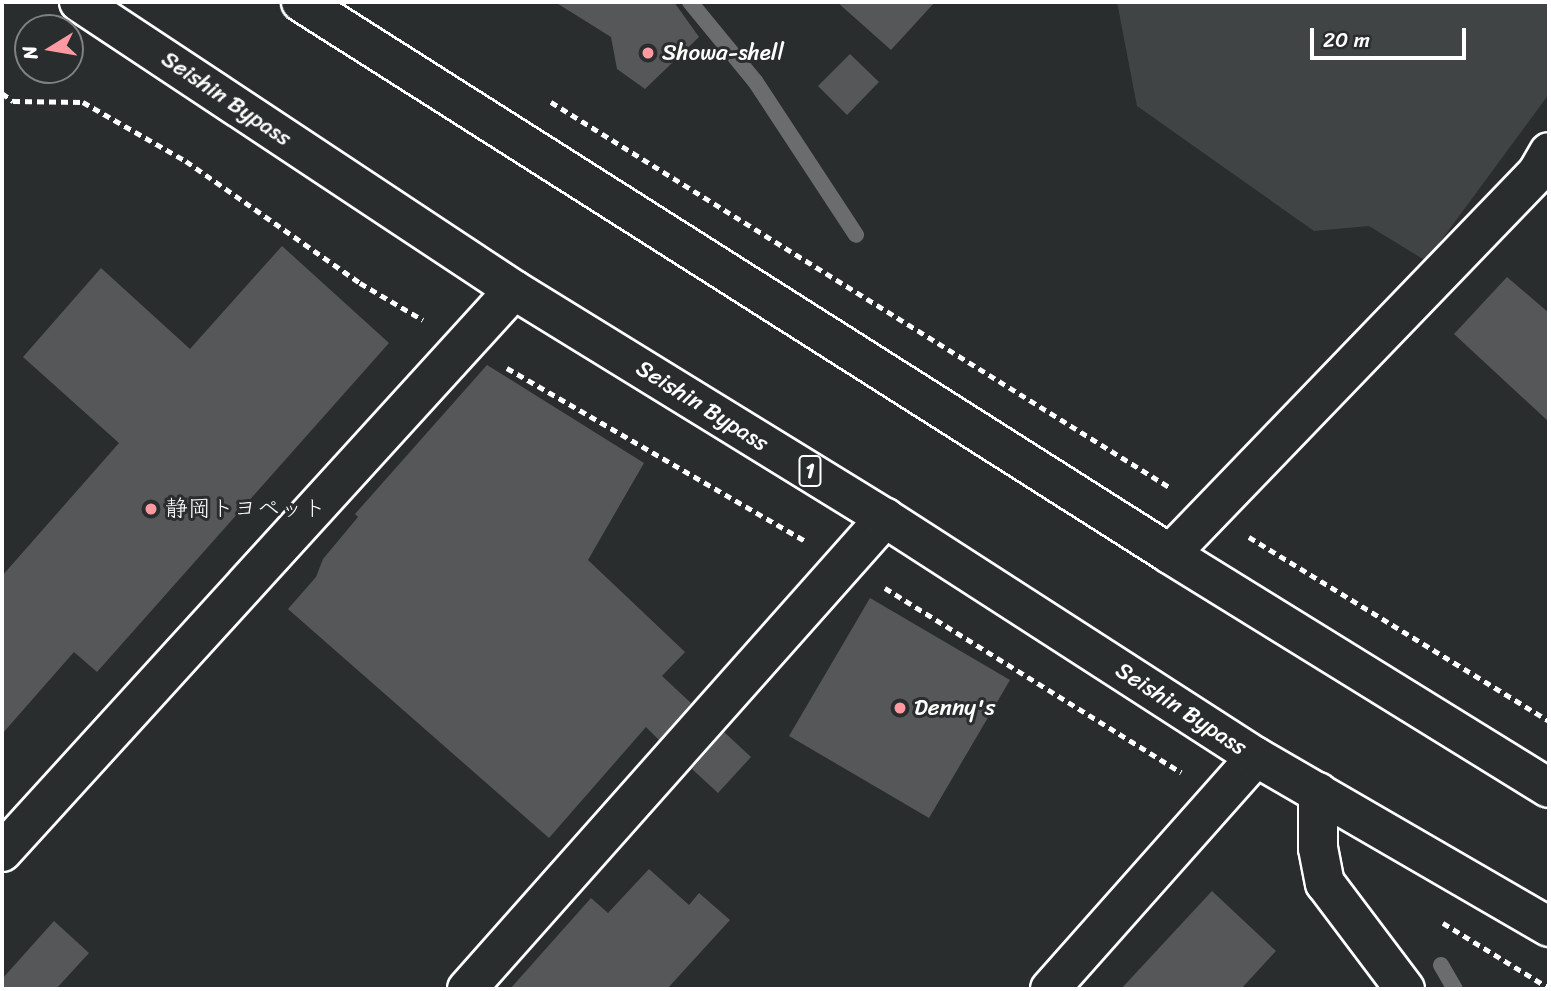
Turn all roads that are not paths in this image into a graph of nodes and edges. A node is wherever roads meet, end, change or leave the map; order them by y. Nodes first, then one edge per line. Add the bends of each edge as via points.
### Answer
1 (79, 2) edge
2 (302, 2) edge
3 (1545, 170) edge
4 (514, 290) junction
5 (886, 518) junction
6 (1170, 554) junction
7 (1256, 757) junction
8 (1549, 788) edge
9 (1318, 792) junction
10 (2, 852) edge
11 (1549, 928) edge
12 (467, 989) edge
13 (1050, 989) edge
14 (1405, 989) edge

1 - 4 main road, Seishin Bypass / 1
2 - 6 main road
3 - 6 main road
4 - 5 main road, Seishin Bypass / 1
4 - 10 main road
5 - 7 main road, Seishin Bypass / 1
5 - 12 main road
6 - 8 main road
7 - 9 main road, Seishin Bypass / 1
7 - 13 main road
9 - 11 main road, Seishin Bypass / 1
9 - 14 main road via 1318,848 1325,883

